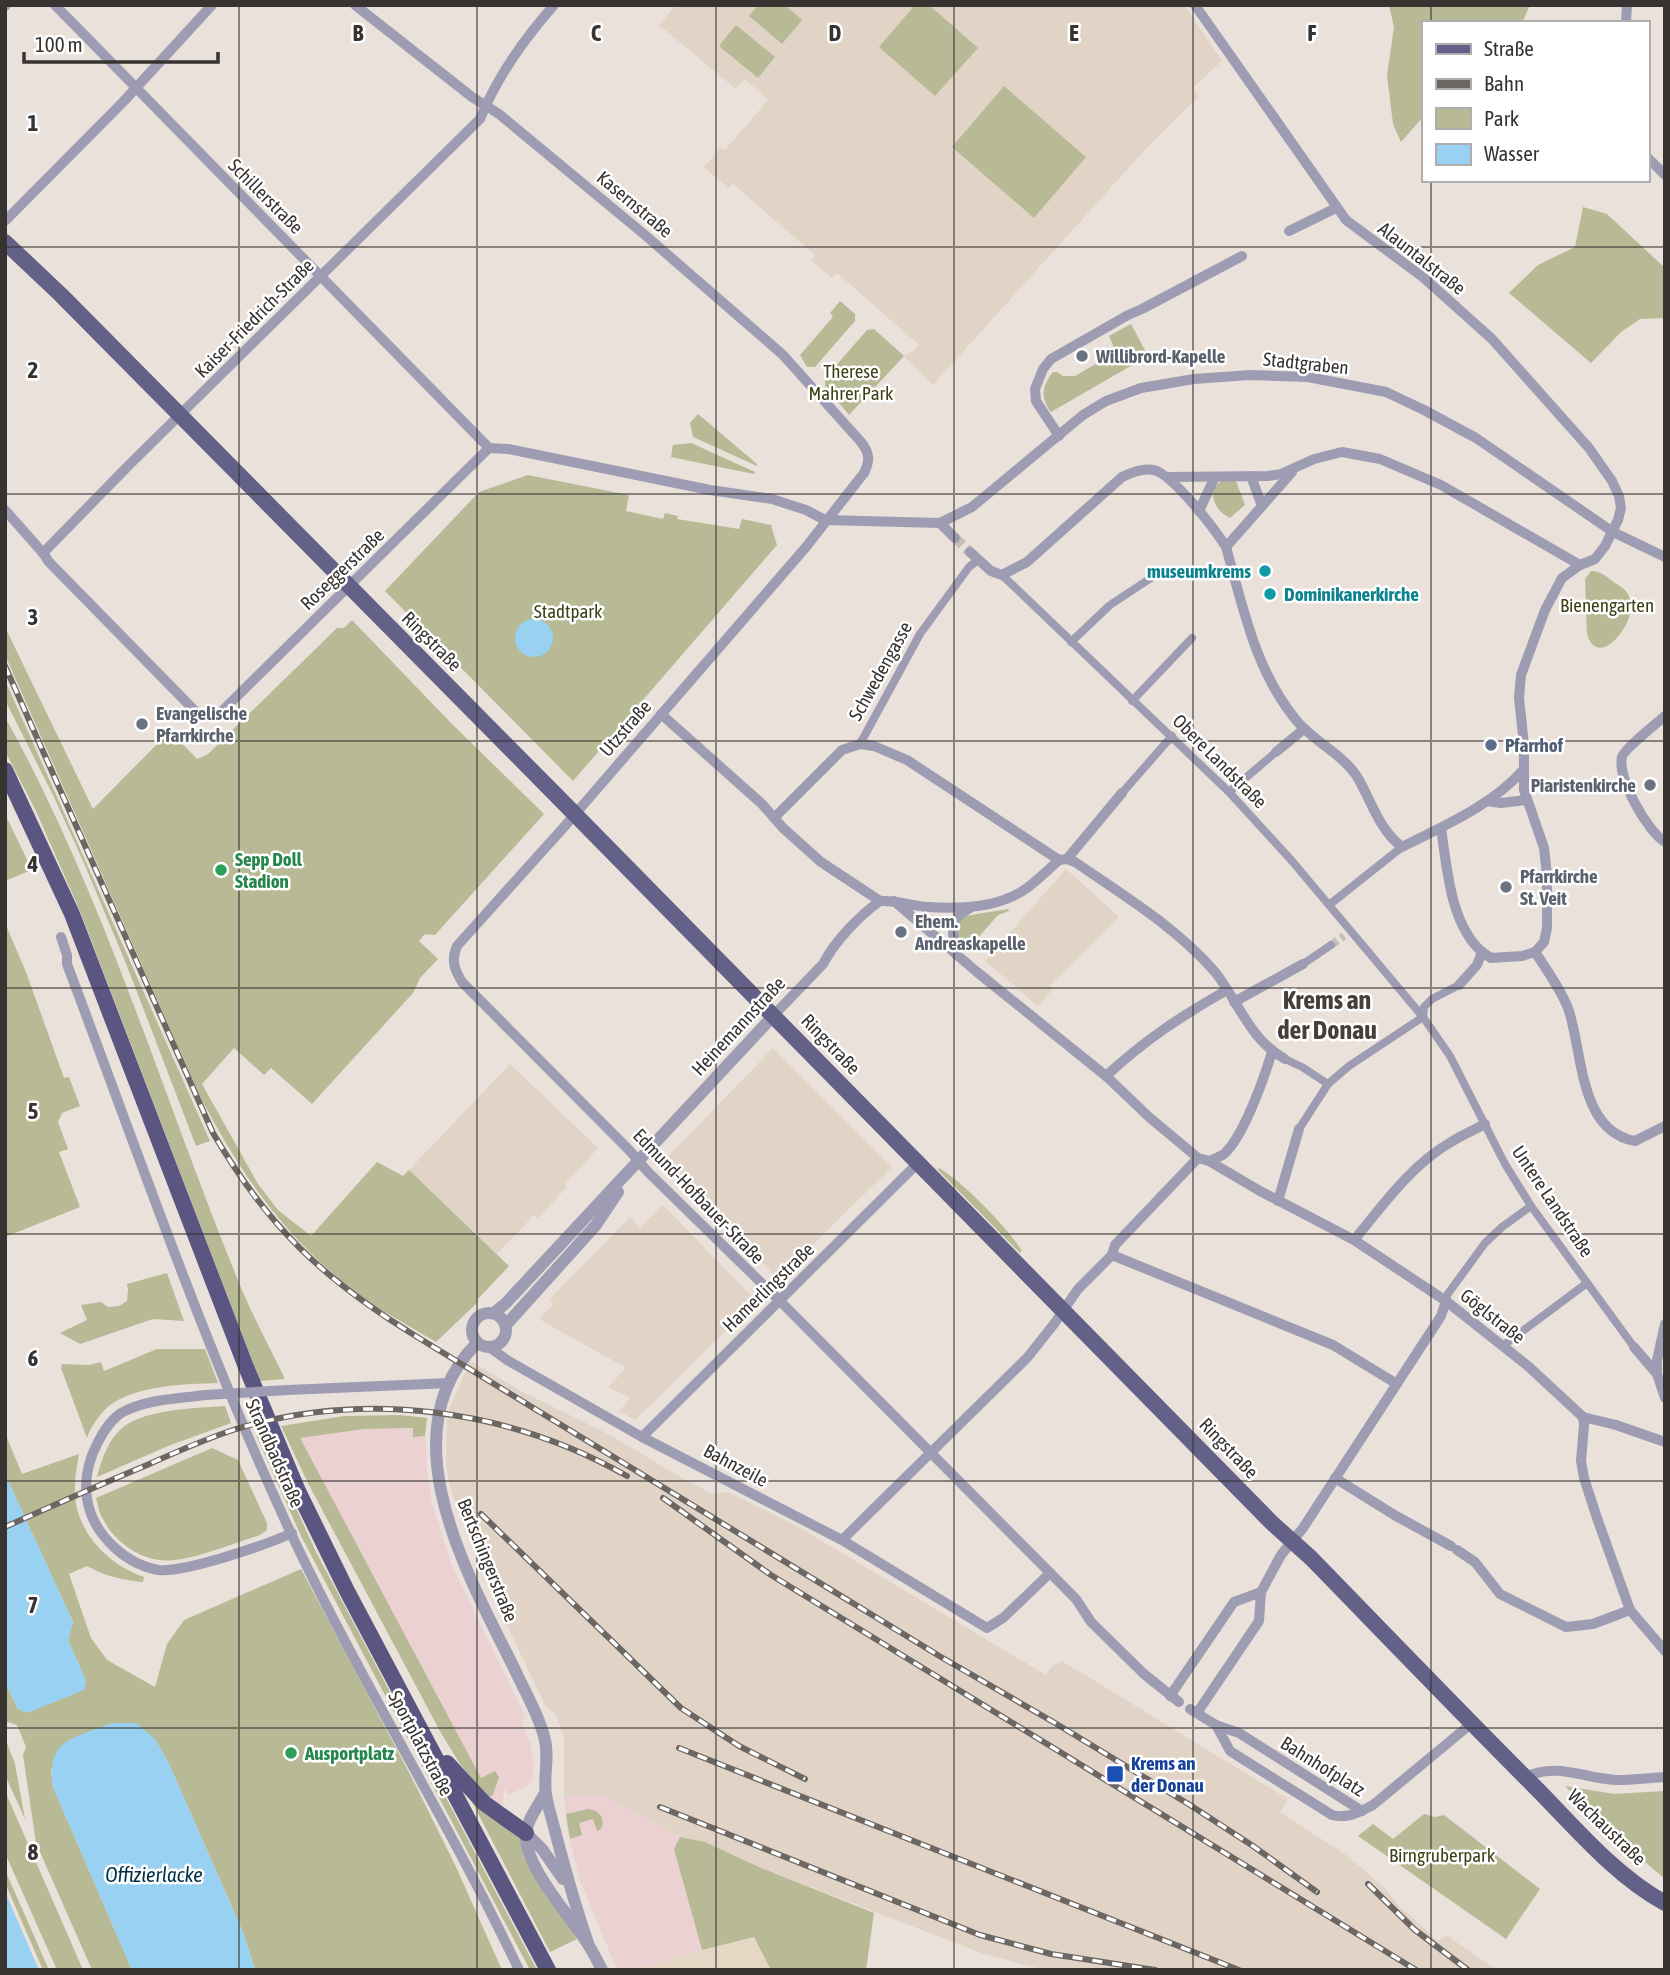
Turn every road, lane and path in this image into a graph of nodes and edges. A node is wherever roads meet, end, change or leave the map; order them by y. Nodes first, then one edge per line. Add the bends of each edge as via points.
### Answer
1 (55, 5) edge
2 (212, 5) edge
3 (355, 5) edge
4 (554, 5) edge
5 (1195, 5) edge
6 (135, 88) junction
7 (485, 106) junction
8 (1649, 159) edge
9 (1665, 175) edge
10 (1336, 208) junction
11 (5, 221) edge
12 (1289, 231) dead end
13 (5, 242) edge
14 (1242, 256) dead end
15 (321, 277) junction
16 (180, 415) junction
17 (1059, 436) junction
18 (489, 448) junction
19 (869, 455) joint
20 (1294, 468) junction
21 (1251, 476) junction
22 (1168, 477) junction
23 (1215, 477) junction
24 (1262, 506) junction
25 (5, 510) edge
26 (1199, 511) junction
27 (825, 520) junction
28 (940, 523) junction
29 (1612, 531) junction
30 (955, 538) tunnel mouth
31 (1226, 547) junction
32 (43, 553) junction
33 (974, 556) joint
34 (1665, 557) edge
35 (1580, 565) junction
36 (1157, 574) dead end
37 (1002, 575) junction
38 (348, 587) junction
39 (1192, 638) dead end
40 (1071, 642) junction
41 (1132, 701) junction
42 (661, 714) junction
43 (1665, 716) edge
44 (1304, 729) junction
45 (1172, 736) junction
46 (860, 744) junction
47 (1276, 752) joint
48 (1524, 769) junction
49 (5, 770) edge
50 (1229, 792) junction
51 (1122, 793) joint
52 (1526, 800) junction
53 (1487, 801) junction
54 (575, 813) junction
55 (775, 818) junction
56 (1441, 828) junction
57 (1665, 842) edge
58 (1402, 847) junction
59 (1063, 859) junction
60 (880, 901) junction
61 (894, 901) junction
62 (1329, 905) junction
63 (971, 907) junction
64 (61, 937) dead end
65 (1331, 945) tunnel mouth
66 (957, 952) junction
67 (1535, 952) junction
68 (1482, 953) junction
69 (452, 957) joint
70 (1303, 964) joint
71 (1459, 985) joint
72 (1227, 990) junction
73 (1234, 1002) junction
74 (774, 1015) junction
75 (1423, 1017) junction
76 (1381, 1034) dead end
77 (1388, 1042) junction
78 (1272, 1052) junction
79 (1284, 1059) joint
80 (1106, 1076) junction
81 (1328, 1084) junction
82 (1485, 1124) junction
83 (1665, 1126) edge
84 (1299, 1129) joint
85 (1652, 1133) junction
86 (1665, 1135) edge
87 (1198, 1158) junction
88 (638, 1160) junction
89 (1209, 1161) junction
90 (912, 1169) junction
91 (624, 1177) junction
92 (1278, 1201) junction
93 (1531, 1206) junction
94 (1354, 1240) junction
95 (1112, 1255) junction
96 (1587, 1283) junction
97 (779, 1301) junction
98 (1446, 1301) junction
99 (1063, 1310) junction
100 (494, 1313) junction
101 (1665, 1324) edge
102 (506, 1325) junction
103 (483, 1345) junction
104 (1504, 1345) junction
105 (1634, 1347) joint
106 (1657, 1374) junction
107 (449, 1383) junction
108 (1397, 1384) junction
109 (1665, 1398) edge
110 (1583, 1417) junction
111 (642, 1437) junction
112 (1665, 1442) edge
113 (930, 1451) junction
114 (1335, 1478) junction
115 (292, 1533) junction
116 (842, 1540) junction
117 (1292, 1541) junction
118 (1050, 1573) junction
119 (1261, 1592) junction
120 (1630, 1610) junction
121 (1665, 1651) edge
122 (1472, 1723) junction
123 (1216, 1725) junction
124 (428, 1740) junction
125 (1525, 1777) junction
126 (1665, 1777) edge
127 (545, 1793) junction
128 (1362, 1811) junction
129 (526, 1833) junction
130 (570, 1891) junction
131 (1665, 1903) edge
132 (588, 1943) junction
133 (519, 1970) edge
134 (548, 1970) edge
135 (601, 1970) edge

1 - 6 street, Schillerstraße
2 - 6 street
3 - 7 street, Kasernstraße
4 - 7 street, Kaiser-Friedrich-Straße via 529,35
5 - 10 street, Alauntalstraße
6 - 11 street
6 - 15 street, Schillerstraße
7 - 15 street, Kaiser-Friedrich-Straße via 480,119
7 - 19 street, Kasernstraße via 655,243 783,355
8 - 9 street
10 - 12 street
10 - 29 street, Alauntalstraße via 1356,229 1454,303 1544,395 1612,481 1621,508
13 - 16 main road, Ringstraße
14 - 17 street via 1051,359 1038,378 1036,401
15 - 16 street, Kaiser-Friedrich-Straße
15 - 18 street, Schillerstraße
16 - 32 street, Kaiser-Friedrich-Straße
16 - 38 main road, Ringstraße
17 - 28 street, Stadtgraben via 972,507
17 - 29 street, Stadtgraben via 1106,401 1140,388 1250,375 1335,381 1386,392 1476,438
18 - 27 street via 772,499
18 - 38 street, Roseggerstraße
19 - 27 street, Utzstraße via 864,473
20 - 21 street
20 - 24 street
20 - 35 street via 1342,452 1380,459 1441,485
21 - 23 street
21 - 24 street
22 - 23 street
22 - 26 street
22 - 37 street via 1154,470 1122,477 1027,562
23 - 26 street
24 - 31 street
25 - 32 street
26 - 31 street
27 - 28 street
27 - 42 street, Utzstraße
28 - 30 street
29 - 34 street, Stadtgraben
29 - 35 street via 1595,559
31 - 44 street via 1267,676
32 - 38 street, Roseggerstraße via 202,717 218,715
33 - 37 street, Obere Landstraße
33 - 46 street, Schwedengasse via 920,634
35 - 48 street via 1556,588 1527,653 1519,698
36 - 40 street via 1110,605
37 - 40 street, Obere Landstraße
38 - 54 main road, Ringstraße
39 - 41 street
40 - 41 street, Obere Landstraße
41 - 45 street, Obere Landstraße
42 - 54 street, Utzstraße
42 - 55 street
43 - 57 street via 1622,756 1629,790 1646,823
44 - 47 street
44 - 58 street via 1355,775 1379,821
45 - 50 street, Obere Landstraße
45 - 51 street
46 - 55 street, Schwedengasse via 842,750
46 - 59 street via 891,752 923,769
47 - 50 street
48 - 52 street
48 - 53 street
49 - 124 highway via 72,914 283,1457 347,1591
50 - 62 street, Obere Landstraße
51 - 59 street
52 - 53 street
52 - 67 street via 1544,848 1548,894 1548,928
53 - 56 street
54 - 69 street, Utzstraße
54 - 74 main road, Ringstraße
55 - 60 street via 821,862
56 - 58 street
56 - 68 street via 1450,886 1465,932
58 - 62 street
59 - 63 street via 1013,896
59 - 72 street via 1177,935
60 - 61 street
60 - 74 street, Heinemannstraße
61 - 63 street
61 - 66 street
62 - 75 street, Obere Landstraße via 1347,933
63 - 66 street via 953,924
64 - 115 street, Strandbadstraße via 66,964 213,1355
65 - 70 street
66 - 80 street
67 - 68 street via 1503,959
67 - 85 street via 1567,1008 1596,1113 1617,1136 1634,1141
68 - 71 street
69 - 88 street, Edmund-Hofbauer-Straße via 463,982
70 - 73 street
71 - 75 street via 1432,999 1424,1007
72 - 73 street
72 - 80 street via 1166,1026
73 - 78 street
74 - 88 street, Heinemannstraße
74 - 90 main road, Ringstraße
75 - 77 street
75 - 82 street, Untere Landstraße
76 - 77 street
77 - 81 street
78 - 79 street
78 - 89 street via 1231,1145
79 - 81 street
80 - 87 street
81 - 84 street
82 - 93 street, Untere Landstraße
82 - 94 street via 1449,1142 1420,1166
83 - 85 street
84 - 92 street
85 - 86 street
87 - 89 street, Göglstraße
87 - 95 street via 1115,1245
88 - 91 street, Heinemannstraße
88 - 97 street, Edmund-Hofbauer-Straße
89 - 92 street, Göglstraße
90 - 97 street, Hamerlingstraße
90 - 99 main road, Ringstraße
91 - 100 street, Heinemannstraße
91 - 102 street, Heinemannstraße via 596,1225
92 - 94 street, Göglstraße
93 - 96 street, Untere Landstraße
93 - 98 street via 1485,1243
94 - 98 street, Göglstraße
95 - 99 street
95 - 108 street via 1333,1345
96 - 104 street
96 - 105 street, Untere Landstraße
97 - 111 street, Hamerlingstraße
97 - 113 street, Edmund-Hofbauer-Straße
98 - 104 street, Göglstraße
98 - 108 street, Bahnhofplatz
99 - 113 street via 1027,1358
99 - 117 main road, Ringstraße
100 - 102 street
100 - 103 street via 480,1315 472,1325
101 - 106 street
102 - 103 street via 503,1341 496,1346
103 - 107 street, Bertschingerstraße via 464,1356
103 - 111 street, Bahnzeile
104 - 110 street, Göglstraße
105 - 106 street, Untere Landstraße
106 - 109 street, Untere Landstraße
107 - 115 street, Strandbadstraße, bridge via 205,1395 145,1403 119,1414 92,1454 85,1481 93,1523 125,1557 158,1570 177,1570
107 - 127 street, Bertschingerstraße via 436,1443 439,1488 472,1579 544,1736
108 - 114 street, Bahnhofplatz
110 - 112 street, Göglstraße
110 - 120 street via 1584,1478
111 - 116 street, Bahnzeile
113 - 116 street
113 - 118 street
114 - 117 street, Bahnhofplatz
114 - 120 street via 1454,1548 1475,1562 1500,1594 1545,1618 1566,1627 1593,1624
115 - 133 street, Sportplatzstraße
116 - 118 street, Bahnzeile via 986,1628
117 - 119 street, Bahnhofplatz
117 - 122 main road, Ringstraße
118 - 119 street via 1091,1622 1175,1699 1234,1602
119 - 123 street, Bahnhofplatz via 1259,1621 1194,1711
120 - 121 street
122 - 125 main road, Ringstraße
122 - 128 street
123 - 128 street, Bahnhofplatz via 1239,1734
123 - 128 street, Bahnhofplatz via 1230,1751 1332,1815 1349,1817
124 - 129 highway via 484,1803
124 - 134 highway
125 - 126 street via 1556,1769 1614,1780
125 - 131 main road, Wachaustraße via 1616,1867
127 - 129 street, Bertschingerstraße
127 - 130 street, Bertschingerstraße
129 - 130 street, Bertschingerstraße
129 - 132 street, Bertschingerstraße via 536,1867
130 - 132 street, Bertschingerstraße
132 - 135 street, Bertschingerstraße

